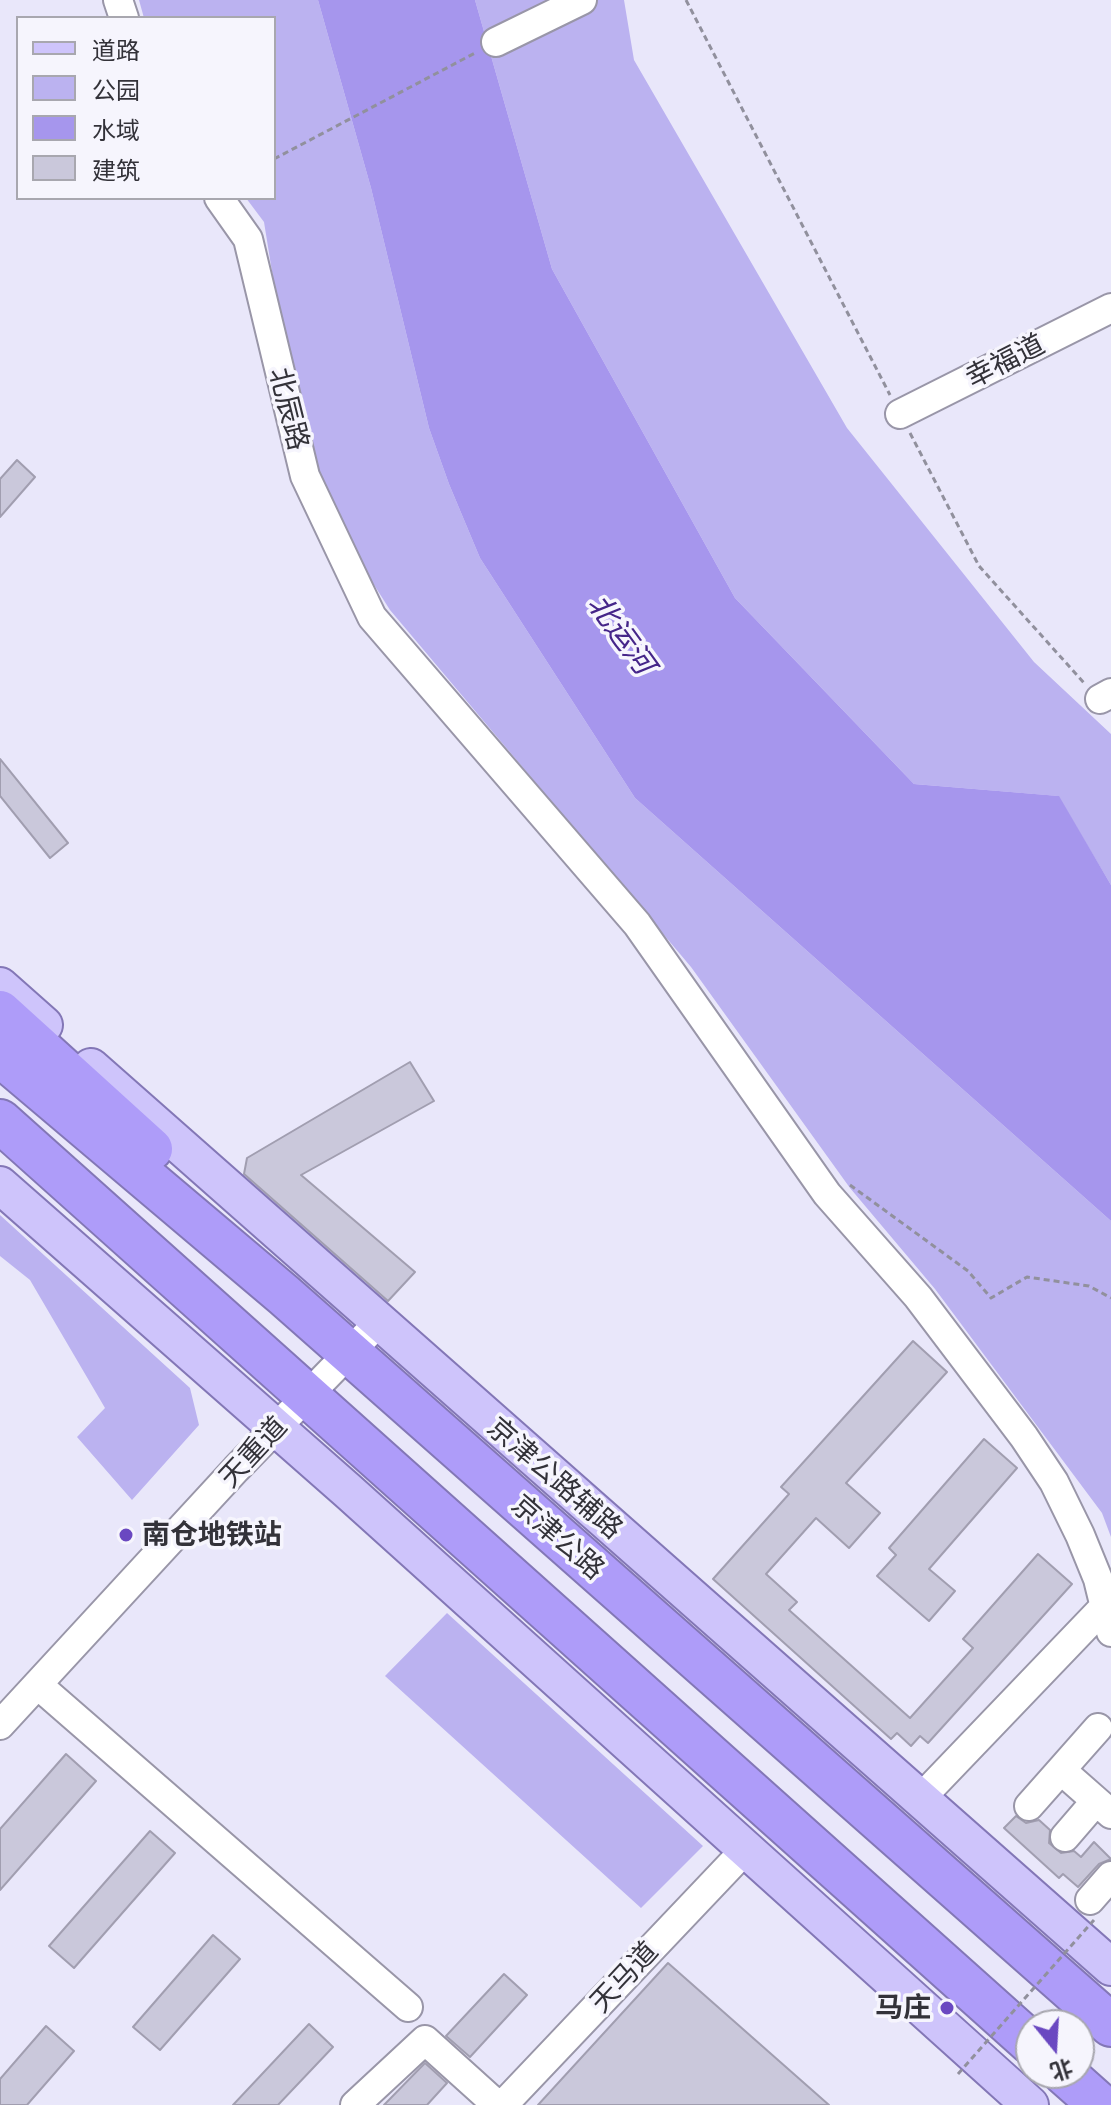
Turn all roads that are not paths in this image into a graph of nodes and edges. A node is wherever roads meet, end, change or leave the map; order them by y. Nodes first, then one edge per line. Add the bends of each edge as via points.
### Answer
1 (582, 0) edge
2 (496, 42) road end
3 (220, 200) edge
4 (1111, 308) edge
5 (900, 414) road end
6 (0, 986) edge
7 (0, 1012) edge
8 (0, 1055) edge
9 (0, 1121) edge
10 (0, 1185) edge
11 (284, 1295) junction
12 (379, 1322) junction
13 (349, 1352) junction
14 (307, 1394) junction
15 (277, 1428) junction
16 (1108, 1619) edge
17 (38, 1685) junction
18 (0, 1725) edge
19 (1098, 1728) dead end
20 (1061, 1770) junction
21 (919, 1800) junction
22 (1029, 1806) dead end
23 (1104, 1807) edge
24 (1065, 1837) dead end
25 (745, 1850) junction
26 (1111, 1876) edge
27 (1092, 1910) road end
28 (1111, 1967) edge
29 (408, 2007) dead end
30 (1111, 2025) edge
31 (1015, 2029) edge
32 (1082, 2089) edge
33 (355, 2105) edge
34 (497, 2105) edge
35 (503, 2105) edge
36 (1030, 2105) edge
37 (1100, 2105) edge

1 - 2 street
3 - 16 street, 北辰路 via 248,239 305,476 372,617 637,924 815,1177 918,1297 1024,1437 1080,1535
4 - 5 street, 幸福道
6 - 12 main road, 京津公路辅路
7 - 11 highway via 165,1163
8 - 11 highway, 京津公路
9 - 14 highway
10 - 15 main road
11 - 13 highway, 京津公路
12 - 13 street, 天重道
12 - 21 main road, 京津公路辅路
13 - 14 street, 天重道
13 - 30 highway, 京津公路
14 - 15 street, 天重道
14 - 31 highway
15 - 17 street, 天重道
15 - 25 main road
16 - 21 street
17 - 18 street, 天重道
17 - 29 street
19 - 20 street
20 - 22 street
20 - 23 street
21 - 28 main road, 京津公路辅路
23 - 24 street
25 - 35 street, 天马道
25 - 36 main road
26 - 27 street
32 - 37 highway
33 - 34 street via 425,2040

